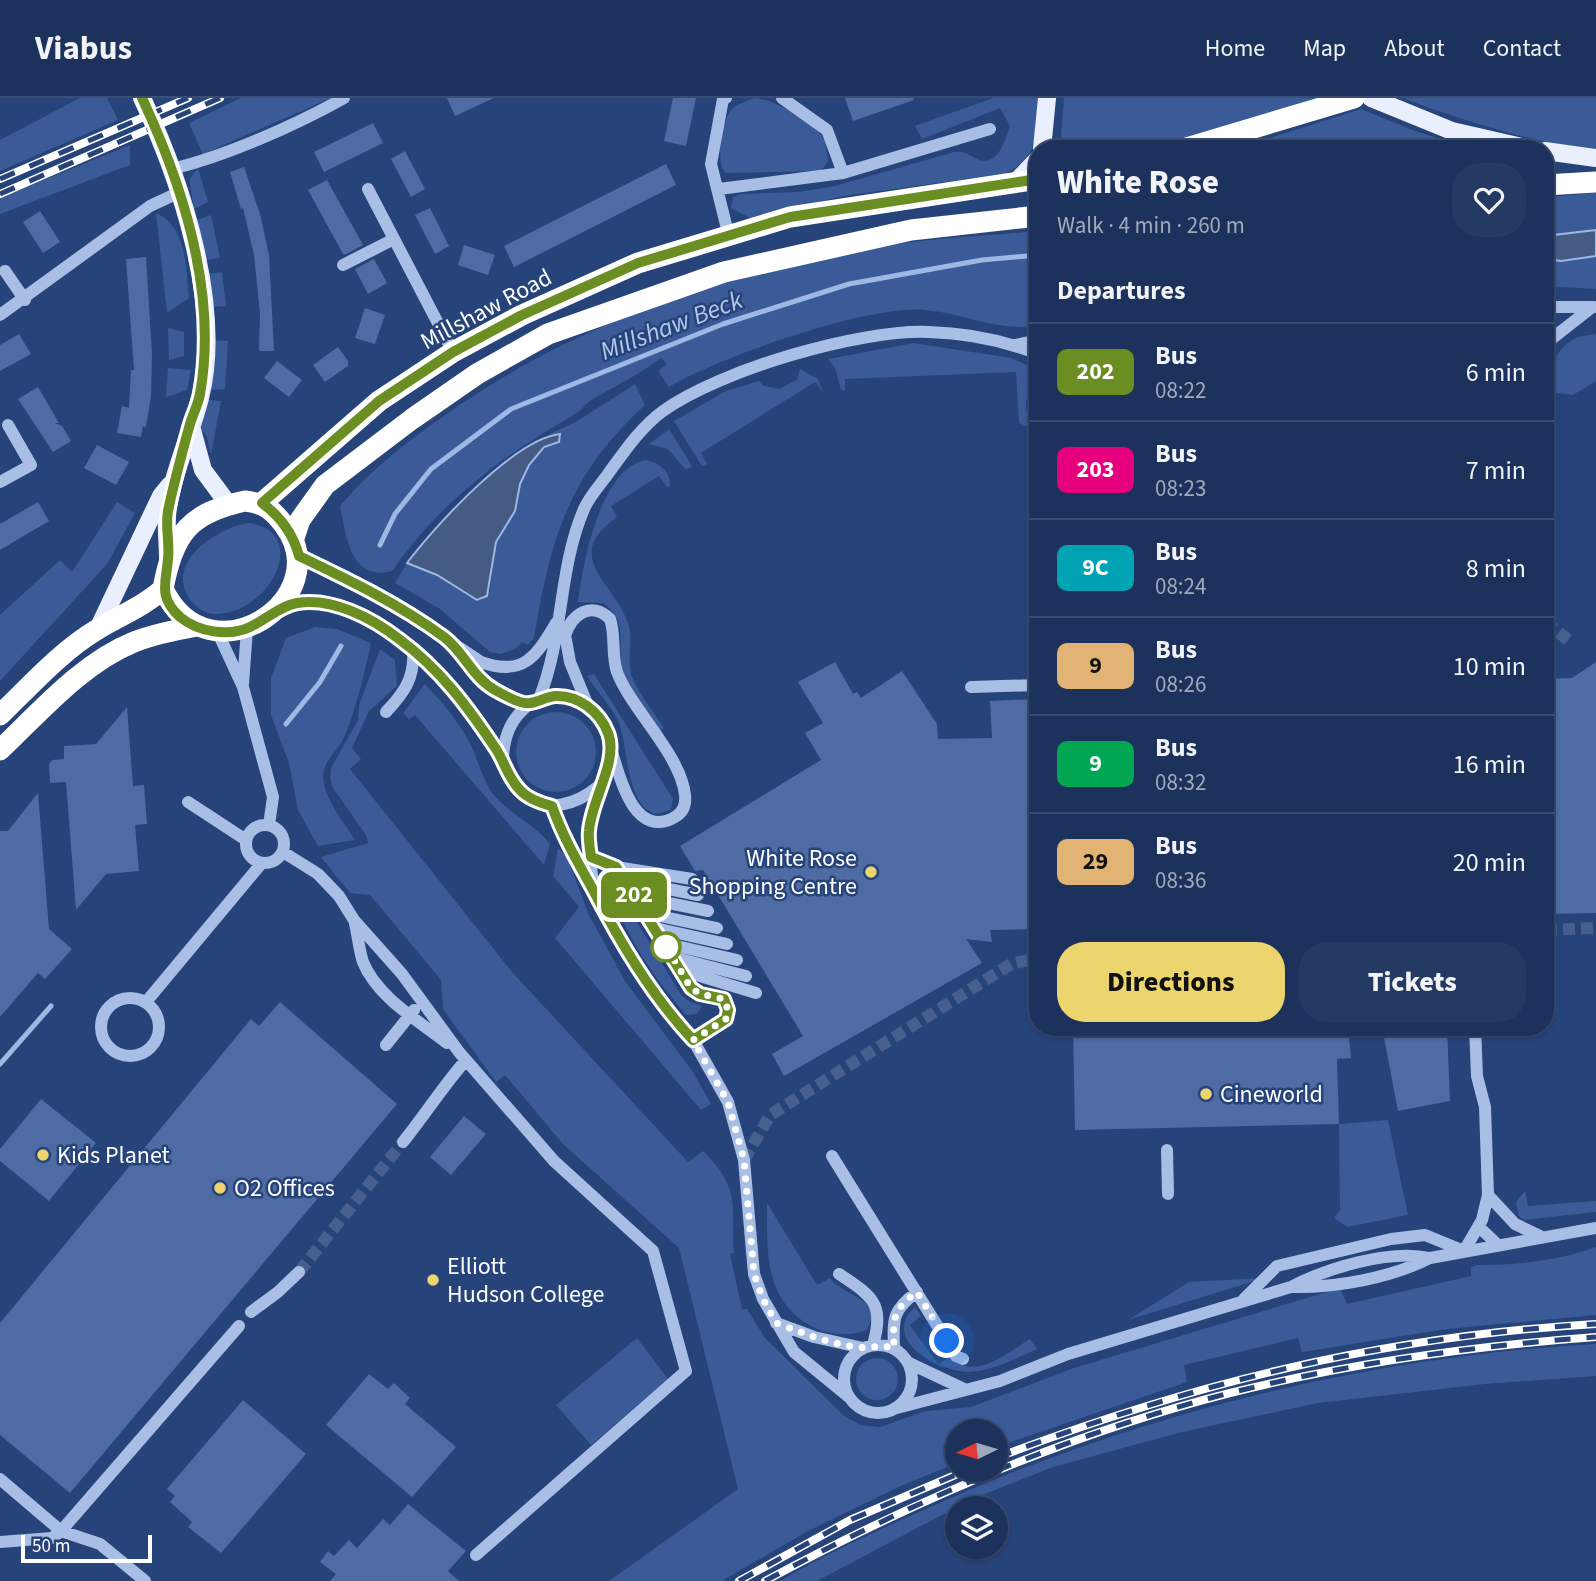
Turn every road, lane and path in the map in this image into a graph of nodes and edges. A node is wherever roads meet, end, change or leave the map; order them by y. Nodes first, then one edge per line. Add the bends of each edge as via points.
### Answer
1 (142, 98) edge
2 (344, 98) edge
3 (726, 98) edge
4 (782, 98) edge
5 (1046, 98) edge
6 (1354, 98) edge
7 (1371, 98) edge
8 (990, 129) dead end
9 (1043, 140) edge
10 (1213, 140) edge
11 (1491, 140) edge
12 (1554, 152) edge
13 (1596, 158) edge
14 (1029, 168) edge
15 (172, 169) junction
16 (843, 173) junction
17 (1029, 181) edge
18 (1596, 182) edge
19 (1015, 183) junction
20 (1554, 184) edge
21 (981, 188) junction
22 (368, 189) dead end
23 (719, 189) junction
24 (180, 192) junction
25 (1029, 217) edge
26 (984, 222) junction
27 (392, 236) junction
28 (729, 237) junction
29 (342, 262) dead end
30 (5, 271) dead end
31 (25, 300) junction
32 (1554, 307) edge
33 (1594, 307) edge
34 (0, 316) edge
35 (1554, 337) edge
36 (1029, 342) edge
37 (1014, 345) junction
38 (1029, 351) edge
39 (453, 352) junction
40 (191, 423) junction
41 (8, 425) dead end
42 (176, 477) junction
43 (0, 482) edge
44 (262, 503) junction
45 (229, 505) junction
46 (297, 547) junction
47 (168, 559) junction
48 (163, 589) junction
49 (271, 615) junction
50 (561, 615) junction
51 (197, 626) junction
52 (98, 629) junction
53 (247, 629) junction
54 (218, 633) junction
55 (565, 636) junction
56 (447, 639) junction
57 (414, 650) junction
58 (1029, 685) edge
59 (243, 687) junction
60 (971, 687) dead end
61 (534, 701) junction
62 (588, 706) junction
63 (386, 712) dead end
64 (0, 715) edge
65 (0, 750) edge
66 (611, 752) junction
67 (503, 760) junction
68 (599, 786) junction
69 (188, 802) dead end
70 (552, 806) junction
71 (269, 825) junction
72 (246, 840) junction
73 (283, 852) junction
74 (591, 857) junction
75 (261, 864) junction
76 (616, 867) junction
77 (692, 879) dead end
78 (625, 880) junction
79 (593, 891) junction
80 (698, 895) dead end
81 (634, 896) junction
82 (708, 911) dead end
83 (645, 913) junction
84 (354, 920) junction
85 (655, 928) junction
86 (717, 928) dead end
87 (664, 943) junction
88 (727, 944) dead end
89 (672, 957) junction
90 (737, 960) dead end
91 (680, 970) junction
92 (746, 976) dead end
93 (756, 993) dead end
94 (422, 1001) junction
95 (146, 1002) junction
96 (410, 1015) junction
97 (1475, 1036) edge
98 (693, 1040) junction
99 (386, 1045) dead end
100 (462, 1056) junction
101 (403, 1142) tunnel mouth
102 (1167, 1150) dead end
103 (832, 1156) dead end
104 (1168, 1194) dead end
105 (1488, 1195) junction
106 (1479, 1227) junction
107 (1596, 1228) edge
108 (1544, 1237) junction
109 (1498, 1245) junction
110 (1464, 1251) junction
111 (299, 1272) tunnel mouth
112 (839, 1274) dead end
113 (917, 1292) junction
114 (1241, 1302) junction
115 (251, 1312) dead end
116 (776, 1323) junction
117 (239, 1326) dead end
118 (868, 1346) junction
119 (894, 1348) junction
120 (963, 1359) dead end
121 (909, 1363) junction
122 (964, 1390) junction
123 (849, 1397) junction
124 (897, 1408) junction
125 (0, 1479) edge
126 (61, 1531) junction
127 (0, 1542) edge
128 (476, 1555) dead end
129 (145, 1581) edge

1 - 15 main road
2 - 15 street via 315,115
3 - 23 street via 711,164
4 - 16 street via 827,130
5 - 9 main road
6 - 10 highway
7 - 11 main road via 1452,131
8 - 16 street
12 - 13 main road
14 - 19 main road
15 - 24 main road
16 - 23 street
17 - 19 highway, Millshaw Road
18 - 20 highway
19 - 21 highway, Millshaw Road
21 - 26 highway
21 - 28 highway, Millshaw Road via 790,217
22 - 27 street
23 - 28 street
24 - 31 street via 150,206
24 - 40 main road via 201,275 205,337 200,397
25 - 26 highway, Millshaw Road
26 - 46 highway, Millshaw Road via 911,230 724,272 548,334 477,374 325,485 300,520
27 - 29 street
27 - 39 street
28 - 39 highway, Millshaw Road via 638,263
30 - 31 street
31 - 34 street
32 - 33 street
33 - 35 street
36 - 37 street
37 - 38 street
37 - 50 street via 929,331 851,338 718,381 663,411 626,449 584,508 567,563
39 - 44 highway, Millshaw Road via 371,407
40 - 42 main road
40 - 45 main road via 203,470
41 - 43 street via 31,465
42 - 47 main road via 167,515
42 - 52 main road via 161,496
44 - 45 highway
44 - 46 highway via 275,513
45 - 47 highway via 190,525 177,538
46 - 49 highway via 295,580
46 - 56 street
47 - 48 highway
48 - 51 highway via 180,617
48 - 52 highway via 141,608
49 - 53 highway
49 - 57 street via 293,603 326,604 383,628
50 - 55 street
50 - 56 street via 531,659 513,668 481,662
50 - 61 street via 549,675
51 - 54 highway
51 - 65 highway via 132,642 103,659
52 - 64 highway via 61,656
53 - 54 highway
53 - 59 street
54 - 59 street
55 - 62 street
55 - 66 street via 578,612 592,610 610,619 618,673 660,741 685,793 685,807 678,816 654,822 644,819 624,789
56 - 61 street via 478,678 495,690
57 - 63 street via 405,692
57 - 67 street via 448,682
58 - 60 street
59 - 71 street via 273,797
61 - 62 street via 558,696
61 - 67 street via 508,726
62 - 66 street via 610,736
66 - 68 street via 609,769
67 - 70 street via 522,793
68 - 70 street via 583,799
68 - 74 street via 589,831
69 - 72 street
70 - 79 street
71 - 72 street via 252,830
71 - 73 street via 282,836
72 - 75 street via 250,858
73 - 75 street via 274,862
73 - 84 street via 318,874
74 - 76 street
74 - 79 street
75 - 95 street
76 - 77 street
76 - 78 street
78 - 80 street
78 - 81 street
79 - 98 street via 618,938 670,1015
81 - 82 street
81 - 83 street
83 - 85 street
83 - 86 street
84 - 94 street
84 - 96 street via 364,963 376,982
85 - 87 street
85 - 88 street
87 - 89 street
87 - 90 street
89 - 91 street
89 - 92 street
91 - 93 street
91 - 98 street via 691,988 724,999 728,1010 726,1019
94 - 96 street
94 - 100 street
95 - 95 street via 159,1024 155,1041 143,1053 118,1053 104,1037 106,1011 124,998
96 - 99 street
96 - 100 street
97 - 105 street via 1477,1076 1486,1107
98 - 116 street via 728,1102 744,1160 754,1274
100 - 101 street
100 - 128 street via 554,1161 653,1251 686,1371
102 - 104 street
103 - 113 street
105 - 106 street
105 - 108 street via 1515,1224
106 - 109 street
106 - 110 street
107 - 108 street
108 - 109 street
109 - 110 street
110 - 114 street via 1430,1258 1410,1254 1319,1272 1292,1287
110 - 114 street via 1416,1234 1333,1252 1277,1266
111 - 115 street
112 - 118 street via 876,1304 879,1317
113 - 119 street via 900,1305 894,1321
113 - 120 street via 956,1356
114 - 122 street
116 - 118 street via 831,1342
116 - 123 street via 794,1352
117 - 126 street
118 - 119 street
118 - 123 street via 849,1361 845,1388
119 - 121 street
121 - 122 street
121 - 124 street via 910,1393
122 - 124 street
123 - 124 street via 872,1413
125 - 126 street
126 - 127 street via 52,1538
126 - 129 street via 100,1544

